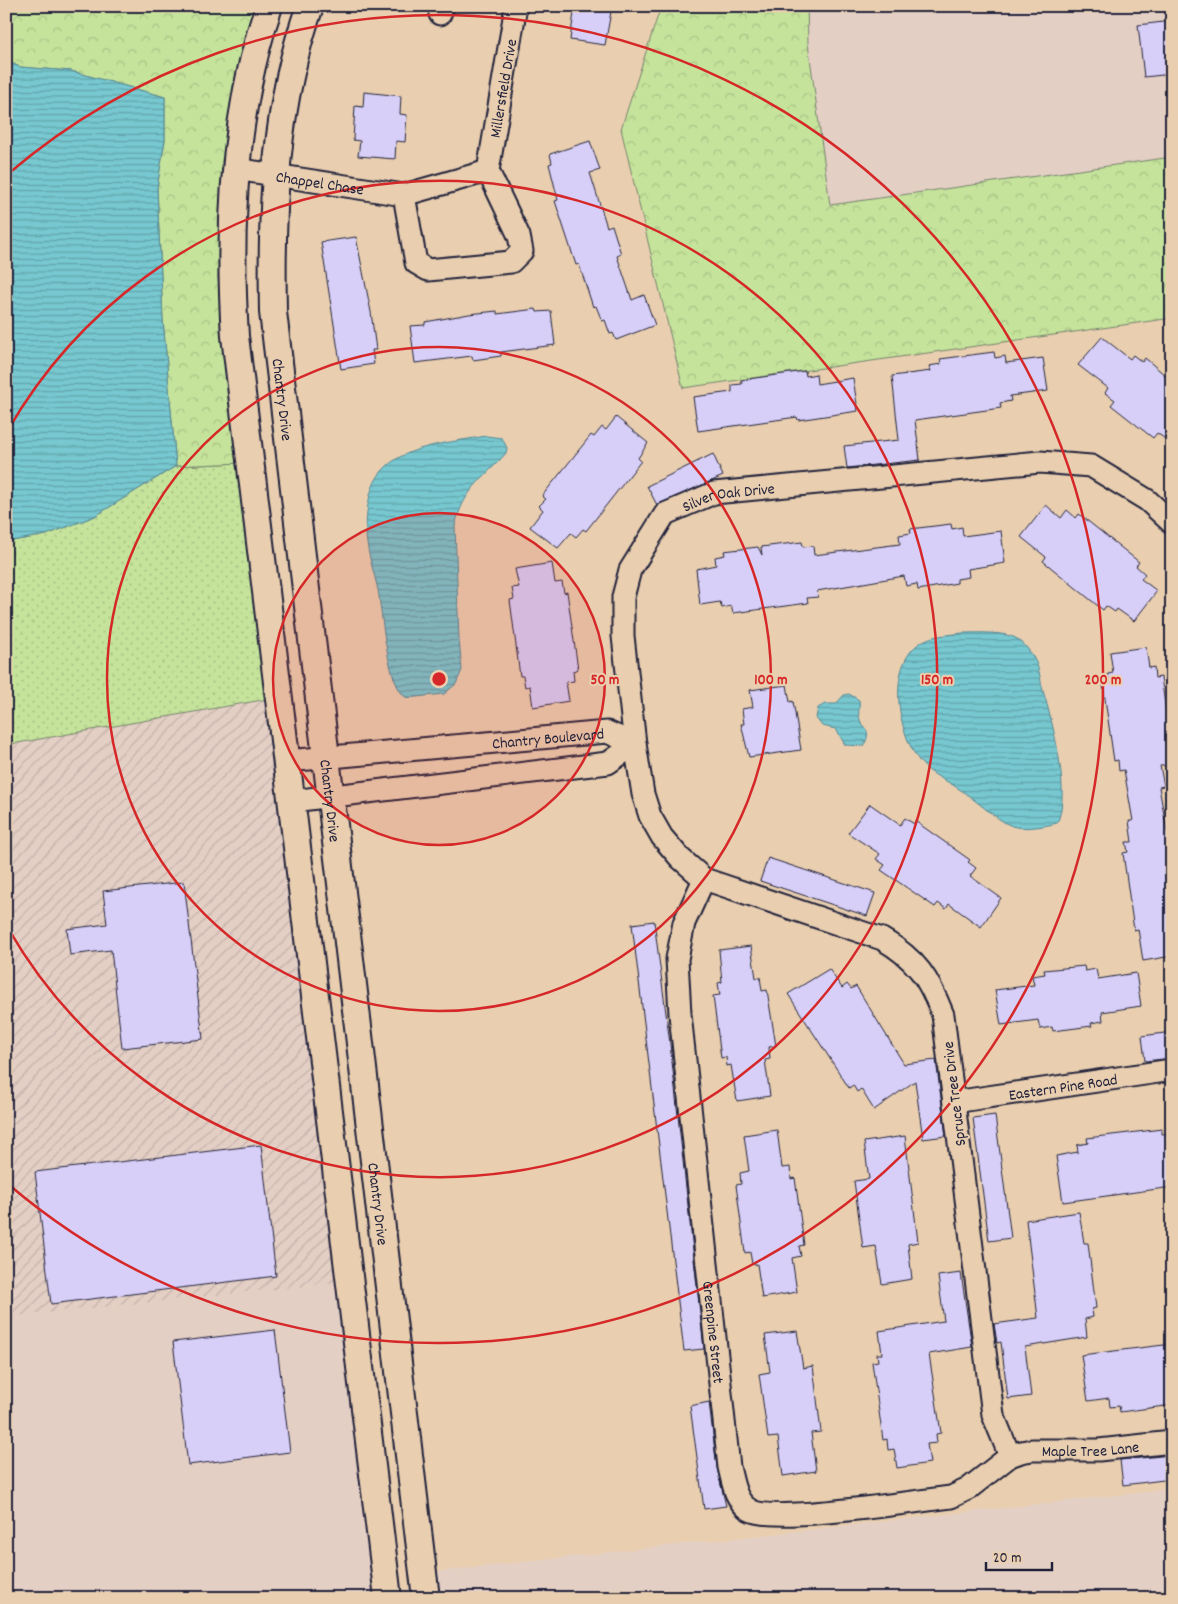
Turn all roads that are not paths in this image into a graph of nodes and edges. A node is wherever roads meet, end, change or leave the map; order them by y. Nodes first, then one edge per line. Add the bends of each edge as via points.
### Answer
1 (269, 6) edge
2 (310, 6) edge
3 (516, 6) edge
4 (236, 169) junction
5 (488, 171) junction
6 (276, 176) junction
7 (404, 194) junction
8 (1172, 523) edge
9 (635, 744) junction
10 (327, 758) junction
11 (287, 761) junction
12 (331, 797) junction
13 (292, 801) junction
14 (704, 878) junction
15 (1172, 1070) edge
16 (954, 1102) junction
17 (1172, 1442) edge
18 (1010, 1456) junction
19 (388, 1598) edge
20 (426, 1598) edge

1 - 4 street via 245,106
2 - 6 street, Chantry Drive via 287,90
3 - 5 street, Millersfield Drive
4 - 6 street, Chappel Chase
4 - 11 street via 232,276 235,336
5 - 7 street, Chappel Chase
5 - 7 street via 519,236 522,251 512,262 428,270 416,262
6 - 7 street, Chappel Chase
6 - 10 street, Chantry Drive via 272,243 273,312
8 - 9 street, Silver Oak Drive via 1148,500 1091,466 1040,462 714,493 666,514 630,570 624,597 623,636
9 - 10 street, Chantry Boulevard via 607,732
9 - 12 street, Chantry Boulevard via 608,763
9 - 14 street, Silver Oak Drive via 650,816 680,858
10 - 11 street, Chantry Boulevard
10 - 12 street, Chantry Drive
11 - 13 street
12 - 13 street, Chantry Boulevard
12 - 20 street, Chantry Drive
13 - 19 street
14 - 16 street, Spruce Tree Drive via 882,939 901,950 916,964 932,987 943,1015
14 - 18 street, Greenpine Street via 684,923 677,959 680,1014 729,1467 738,1500 762,1515 810,1514 951,1497 968,1489
15 - 16 street, Eastern Pine Road
16 - 18 street, Spruce Tree Drive via 993,1415
17 - 18 street, Maple Tree Lane via 1099,1450 1032,1450

